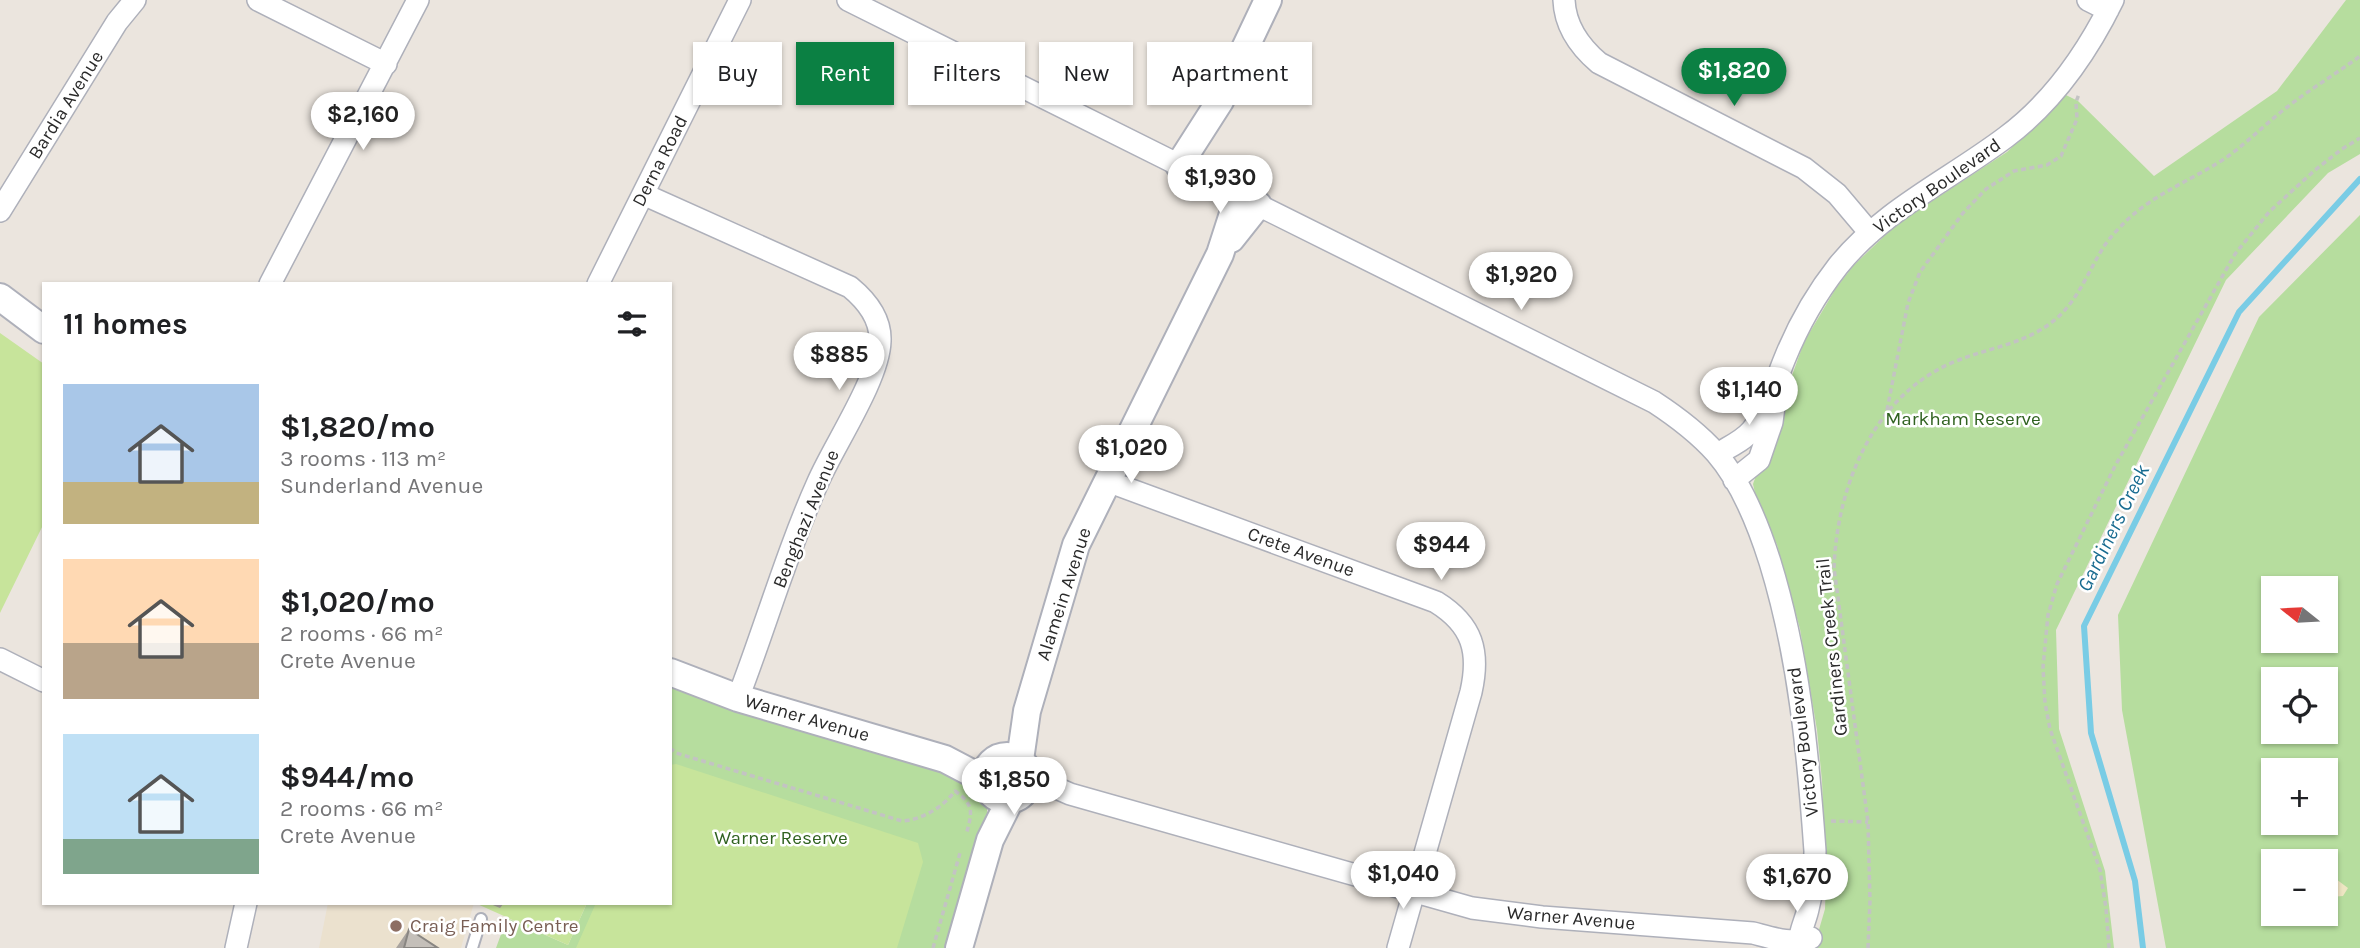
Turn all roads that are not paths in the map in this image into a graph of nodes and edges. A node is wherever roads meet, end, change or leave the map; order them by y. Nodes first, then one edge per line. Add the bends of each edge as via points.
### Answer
1 (135, 0) edge
2 (258, 0) edge
3 (418, 0) edge
4 (740, 0) edge
5 (848, 0) edge
6 (1268, 0) edge
7 (1564, 0) edge
8 (2088, 0) edge
9 (2110, 5) edge
10 (386, 64) junction
11 (1186, 169) junction
12 (643, 194) junction
13 (1248, 200) junction
14 (0, 211) edge
15 (1870, 233) junction
16 (271, 282) edge
17 (599, 282) edge
18 (0, 297) edge
19 (42, 328) edge
20 (1776, 383) junction
21 (1717, 454) junction
22 (1734, 480) junction
23 (1107, 481) junction
24 (0, 659) edge
25 (672, 673) edge
26 (42, 680) edge
27 (738, 698) junction
28 (1007, 777) junction
29 (1414, 893) junction
30 (246, 905) edge
31 (481, 919) dead end
32 (1805, 941) edge
33 (236, 948) edge
34 (472, 948) edge
35 (959, 948) edge
36 (1398, 948) edge

1 - 14 street, Bardia Avenue
2 - 10 street
3 - 10 street
4 - 12 street, Derna Road
5 - 11 street
6 - 11 street
7 - 15 street via 1570,28 1593,58 1804,167 1837,194
8 - 9 street
9 - 15 street, Victory Boulevard via 2067,76 2026,120
10 - 16 street
11 - 13 street
12 - 17 street, Derna Road
12 - 27 street, Benghazi Avenue via 850,287 868,304 879,327 874,368 817,483
13 - 21 street via 1654,402
13 - 23 street, Alamein Avenue
15 - 20 street, Victory Boulevard via 1838,267 1807,313
18 - 19 street
20 - 21 street, Victory Boulevard via 1752,430
20 - 22 street, Victory Boulevard via 1772,422 1762,453
21 - 22 street
22 - 32 street, Victory Boulevard via 1764,542 1802,705 1819,903 1819,915
23 - 28 street, Alamein Avenue via 1076,545
23 - 29 street, Crete Avenue via 1414,593 1436,602 1459,620 1476,657 1475,672
24 - 26 street
25 - 27 street, Warner Avenue
27 - 28 street, Warner Avenue
28 - 29 street, Warner Avenue
28 - 35 street, Alamein Avenue
29 - 32 street, Warner Avenue via 1509,914
29 - 36 street, Crete Avenue
30 - 33 street
31 - 34 lane

